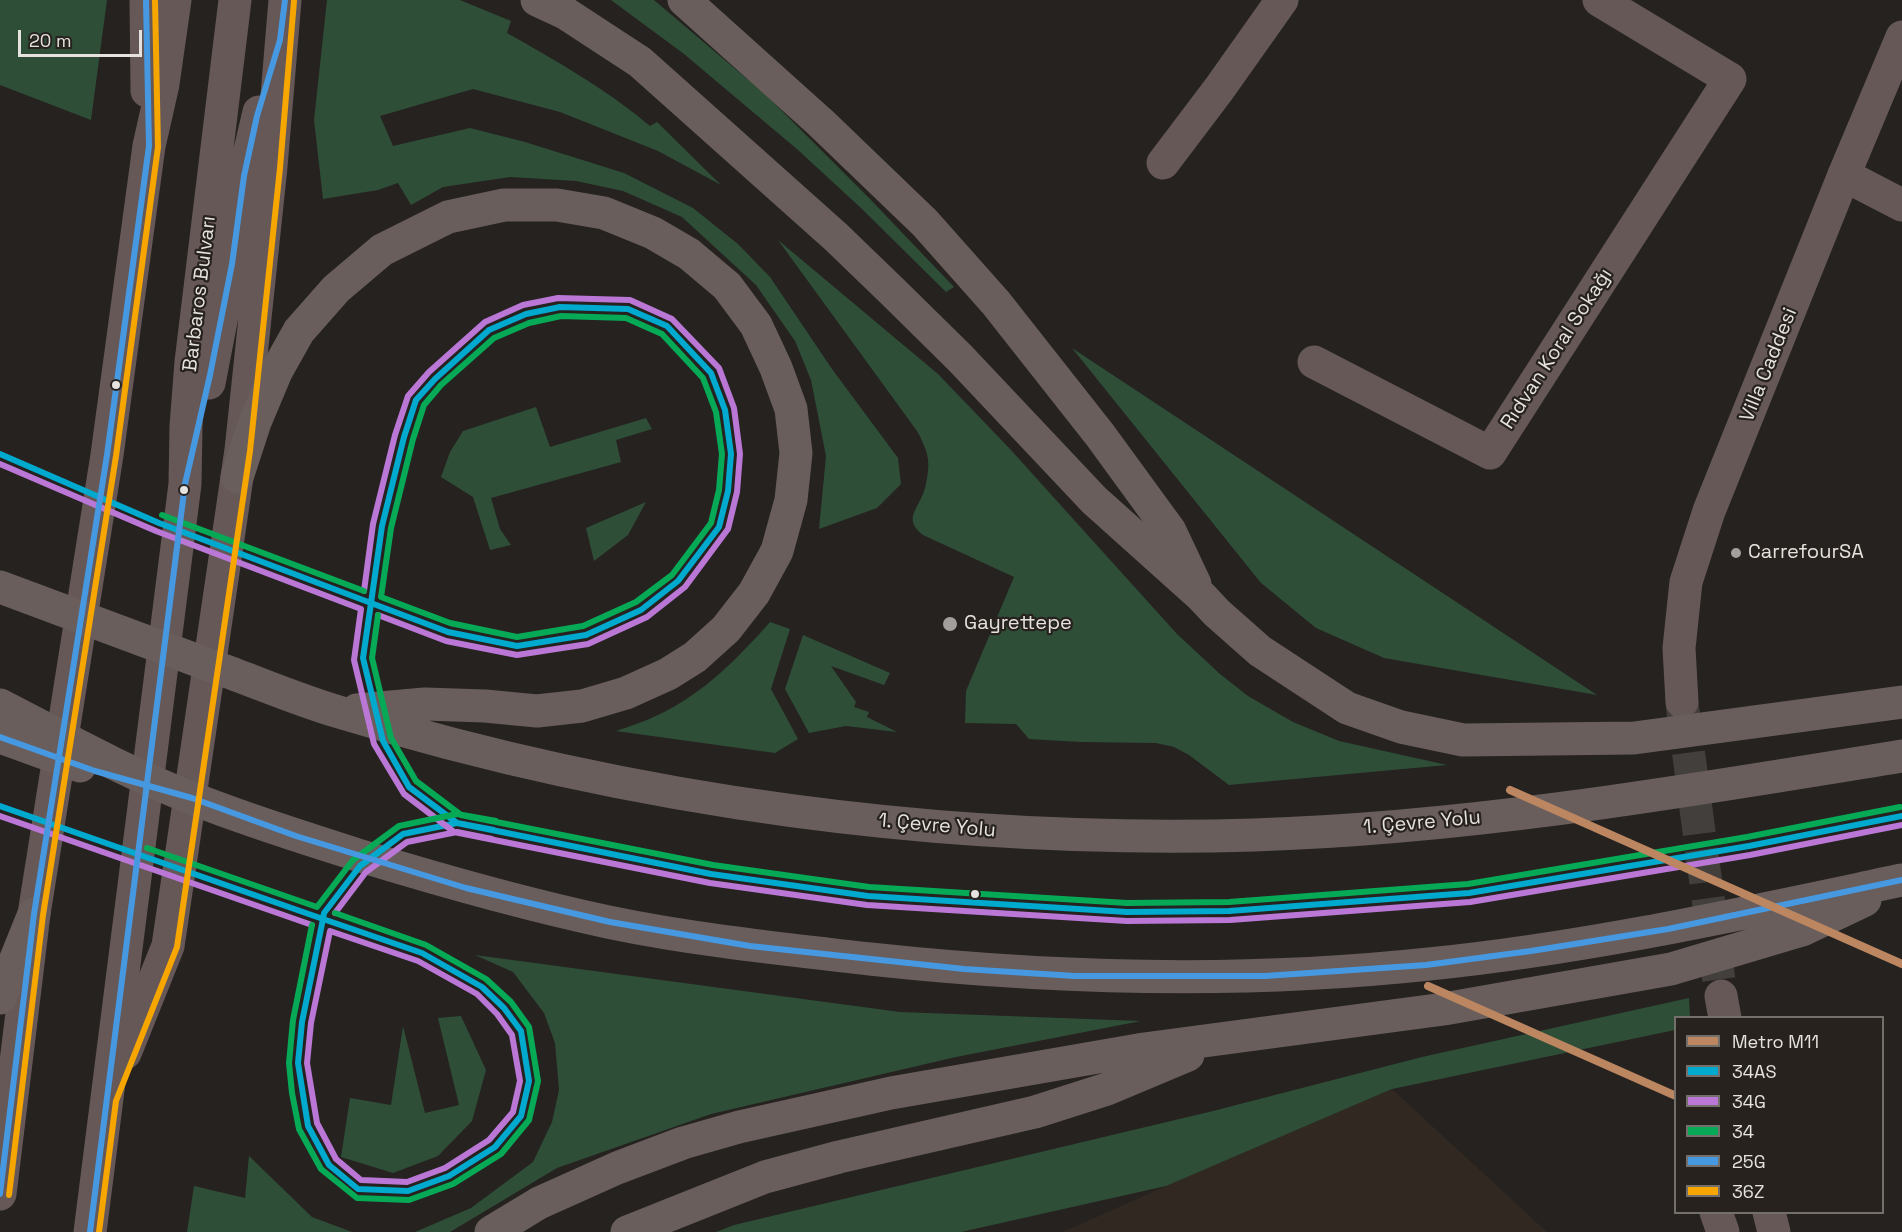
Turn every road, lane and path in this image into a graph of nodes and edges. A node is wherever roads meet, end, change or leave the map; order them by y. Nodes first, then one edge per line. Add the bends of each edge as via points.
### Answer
1 (285, 0) edge
2 (537, 0) edge
3 (684, 0) edge
4 (1282, 0) edge
5 (1599, 0) edge
6 (160, 6) edge
7 (235, 8) edge
8 (1902, 37) edge
9 (280, 40) junction
10 (1163, 163) dead end
11 (1844, 175) junction
12 (1902, 205) edge
13 (1314, 362) dead end
14 (237, 477) junction
15 (185, 484) junction
16 (0, 587) edge
17 (1201, 596) junction
18 (1682, 702) tunnel mouth
19 (1902, 702) edge
20 (0, 705) edge
21 (335, 711) junction
22 (0, 736) edge
23 (1902, 756) edge
24 (192, 798) junction
25 (1902, 881) edge
26 (34, 914) junction
27 (0, 998) edge
28 (1226, 1039) junction
29 (107, 1099) junction
30 (0, 1194) edge
31 (1717, 1214) edge
32 (1769, 1214) edge
33 (90, 1232) edge
34 (490, 1232) edge
35 (627, 1232) edge
36 (1723, 1232) edge
37 (1774, 1232) edge

1 - 9 main road
2 - 17 highway via 565,13 640,62 836,237 960,358 1094,500
3 - 17 highway via 916,214 996,303 1170,531
4 - 10 street
5 - 13 street, Rıdvan Koral Sokağı via 1730,79 1490,453
6 - 26 main road via 163,84 149,146 107,455
7 - 15 main road, Barbaros Bulvarı via 191,362
8 - 11 main road, Villa Caddesi
9 - 14 main road via 271,167
9 - 15 main road via 246,166 215,353
11 - 12 street
11 - 18 main road, Villa Caddesi via 1710,511 1686,582 1679,648
14 - 21 highway via 276,372 298,331 336,289 382,250 439,221 504,205 557,205 604,213 653,233 689,254 727,286 756,325 776,368 791,409 796,453 783,531 777,551 754,593 726,629 695,657 626,693 582,706 537,711 425,704
14 - 29 main road via 168,945
15 - 29 main road, Barbaros Bulvarı
16 - 21 highway, 1. Çevre Yolu
17 - 19 highway via 1260,651 1347,708 1463,740 1634,738
20 - 24 highway
21 - 23 highway, 1. Çevre Yolu via 573,772 791,812 942,828 1109,836 1256,835 1577,808
22 - 24 highway via 95,771
24 - 25 highway via 296,836 466,888 610,922 750,946 964,969 1076,976 1265,976 1426,965 1668,929
25 - 28 highway via 1802,930 1671,969 1444,1009
26 - 27 highway
26 - 30 main road
28 - 34 highway via 1144,1049 891,1093 739,1127 617,1168 539,1203
28 - 35 highway via 1097,1092 1035,1112 765,1177
29 - 33 main road, Barbaros Bulvarı
31 - 36 street
32 - 37 main road

